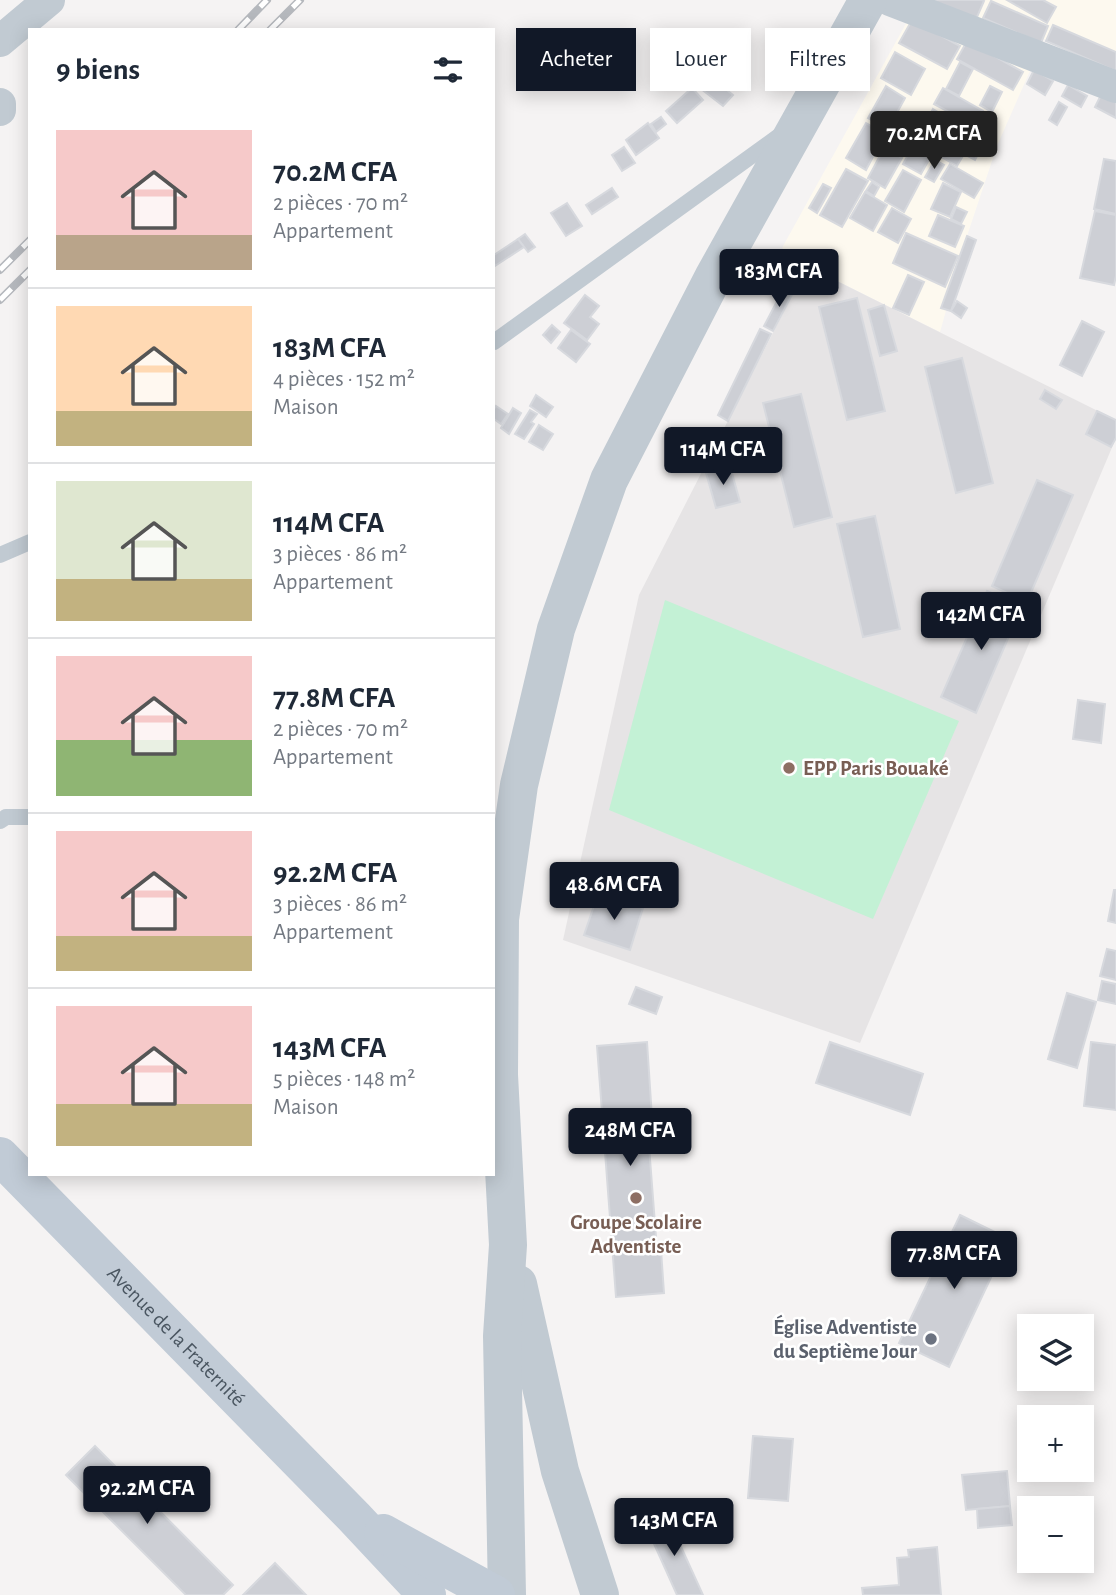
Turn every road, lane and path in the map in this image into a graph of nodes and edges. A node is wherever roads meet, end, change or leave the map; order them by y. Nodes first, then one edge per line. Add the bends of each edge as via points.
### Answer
1 (49, 0) edge
2 (868, 0) edge
3 (890, 0) edge
4 (0, 41) edge
5 (1116, 87) edge
6 (0, 104) edge
7 (0, 110) edge
8 (801, 120) junction
9 (495, 341) edge
10 (28, 543) edge
11 (0, 555) edge
12 (28, 817) edge
13 (0, 821) edge
14 (497, 980) edge
15 (0, 1156) edge
16 (508, 1245) junction
17 (354, 1517) junction
18 (427, 1595) edge
19 (496, 1595) edge
20 (508, 1595) edge
21 (600, 1595) edge

1 - 4 street
2 - 8 street
3 - 5 street
6 - 7 street
8 - 9 lane
8 - 14 street via 609,480 556,629 519,785 500,919
10 - 11 lane
12 - 13 lane
14 - 16 street
15 - 17 main road, Avenue de la Fraternité
16 - 20 street via 502,1336
16 - 21 street via 560,1471
17 - 18 main road, Avenue de la Fraternité
17 - 19 main road, Avenue de la Fraternité

